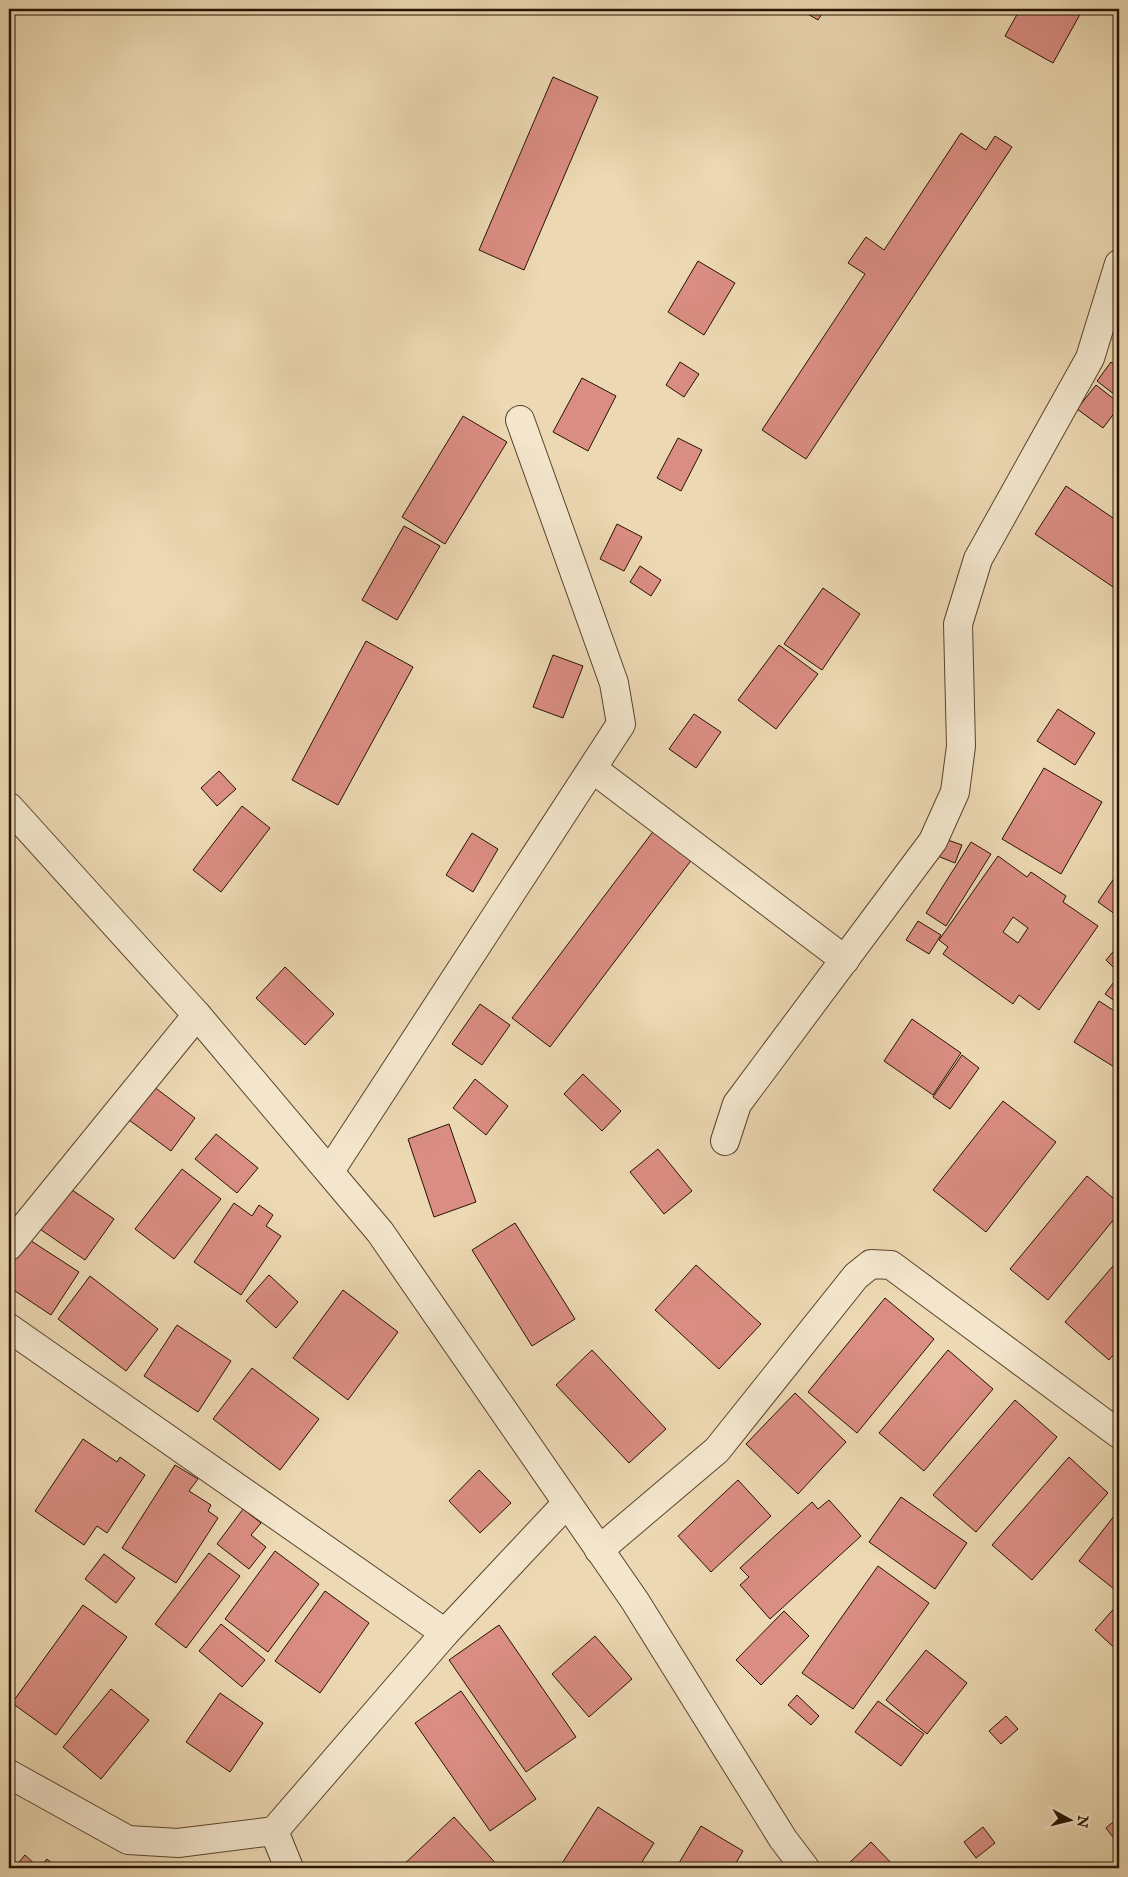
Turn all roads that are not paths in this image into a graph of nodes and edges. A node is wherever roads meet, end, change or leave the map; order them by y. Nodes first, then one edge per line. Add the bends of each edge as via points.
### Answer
1 (1119, 264) edge
2 (520, 420) dead end
3 (593, 769) junction
4 (9, 807) edge
5 (846, 960) junction
6 (197, 1015) junction
7 (726, 1141) dead end
8 (330, 1172) junction
9 (9, 1246) edge
10 (9, 1328) edge
11 (1119, 1434) edge
12 (567, 1503) junction
13 (599, 1550) junction
14 (445, 1633) junction
15 (9, 1774) edge
16 (274, 1831) junction
17 (289, 1868) edge
18 (805, 1868) edge

1 - 5 street via 1090,358 978,559 958,624 961,746 955,792 933,842
2 - 3 street via 614,683 621,724
3 - 5 street
3 - 8 street
4 - 6 street
5 - 7 street via 737,1104
6 - 8 street
6 - 9 street
8 - 12 street via 380,1232
10 - 14 street
11 - 13 street via 892,1265 871,1264 856,1276 717,1450
12 - 13 street
12 - 14 street
13 - 18 street via 636,1601 783,1839
14 - 16 street
15 - 16 street via 128,1840 178,1843
16 - 17 street

